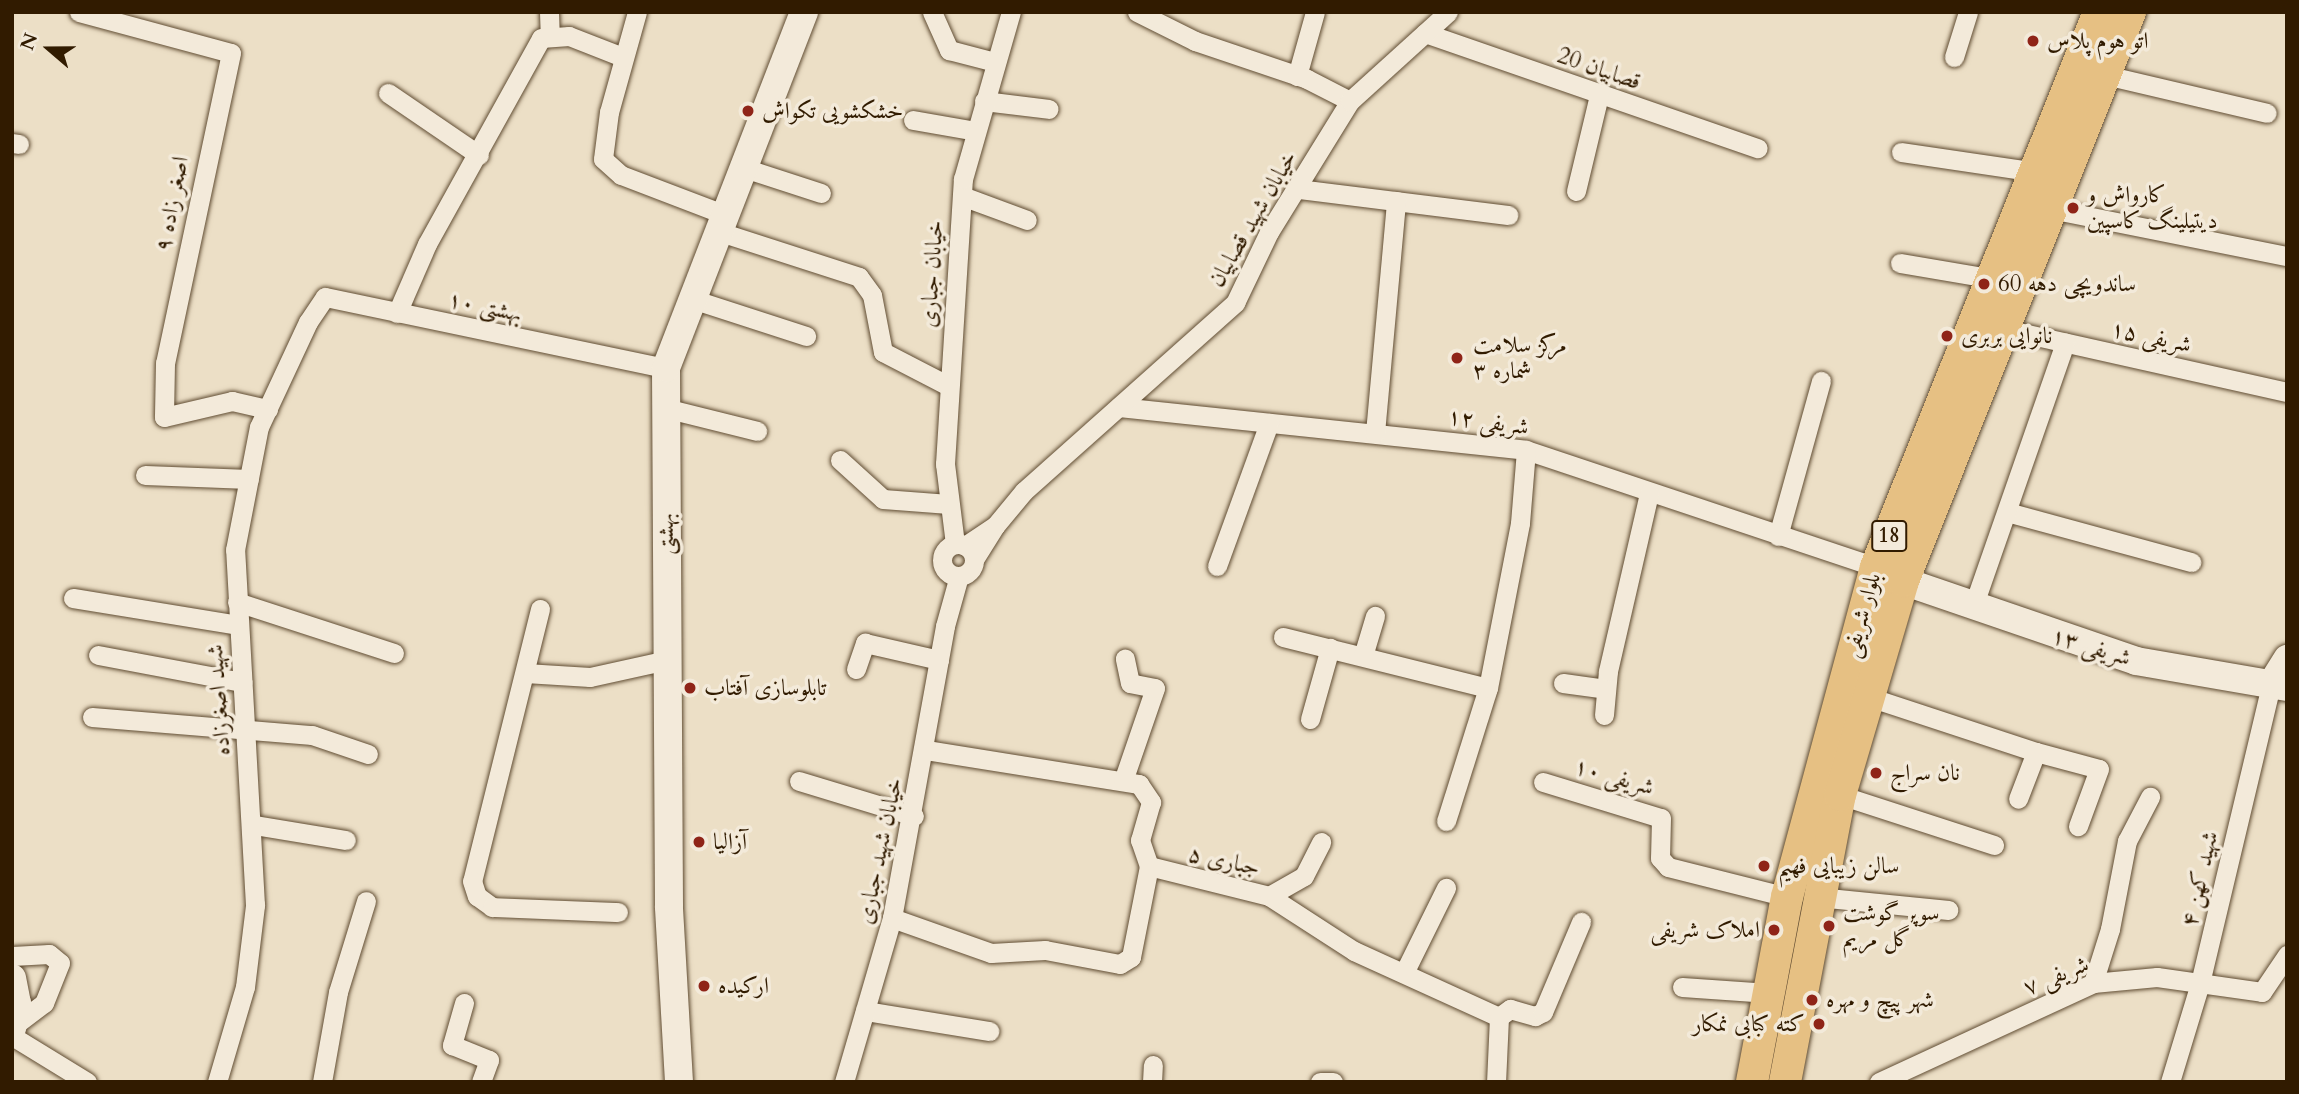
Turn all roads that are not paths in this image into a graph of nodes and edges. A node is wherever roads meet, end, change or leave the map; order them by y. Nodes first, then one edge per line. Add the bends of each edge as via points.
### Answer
1 (79, 12) edge
2 (550, 12) edge
3 (637, 12) edge
4 (804, 12) edge
5 (932, 12) edge
6 (1011, 12) edge
7 (1137, 12) edge
8 (1315, 12) edge
9 (1448, 12) edge
10 (1968, 12) edge
11 (2099, 12) edge
12 (2130, 12) edge
13 (1425, 33) junction
14 (550, 37) junction
15 (623, 57) junction
16 (1954, 57) dead end
17 (995, 62) junction
18 (2105, 75) junction
19 (1297, 76) junction
20 (388, 93) dead end
21 (1599, 95) junction
22 (984, 101) junction
23 (1350, 101) junction
24 (1049, 109) dead end
25 (2267, 113) dead end
26 (913, 120) dead end
27 (976, 131) junction
28 (1758, 148) dead end
29 (1901, 152) dead end
30 (479, 155) junction
31 (741, 167) junction
32 (2036, 172) junction
33 (1298, 189) junction
34 (1576, 191) dead end
35 (821, 193) dead end
36 (962, 196) junction
37 (1396, 201) junction
38 (2050, 209) junction
39 (1508, 215) dead end
40 (1027, 220) dead end
41 (720, 223) junction
42 (2287, 256) edge
43 (1900, 263) dead end
44 (1995, 279) junction
45 (692, 299) junction
46 (397, 313) junction
47 (308, 322) joint
48 (2005, 329) junction
49 (806, 336) dead end
50 (2065, 343) junction
51 (666, 368) junction
52 (1821, 381) dead end
53 (949, 386) junction
54 (2287, 392) edge
55 (1119, 407) junction
56 (665, 408) junction
57 (268, 409) junction
58 (1269, 423) junction
59 (757, 431) dead end
60 (1375, 433) junction
61 (1526, 450) junction
62 (839, 460) dead end
63 (145, 475) dead end
64 (249, 479) junction
65 (1649, 494) junction
66 (948, 504) junction
67 (2007, 512) junction
68 (1778, 536) junction
69 (965, 550) junction
70 (2191, 562) dead end
71 (1217, 566) dead end
72 (952, 573) junction
73 (1889, 574) junction
74 (73, 598) dead end
75 (237, 602) junction
76 (1973, 607) junction
77 (540, 609) dead end
78 (1375, 615) dead end
79 (238, 625) junction
80 (1283, 637) dead end
81 (1330, 648) junction
82 (394, 653) dead end
83 (99, 655) dead end
84 (1363, 656) junction
85 (1125, 659) dead end
86 (2287, 659) edge
87 (667, 660) junction
88 (939, 660) junction
89 (856, 668) dead end
90 (525, 673) junction
91 (242, 682) junction
92 (1563, 683) dead end
93 (2279, 686) edge
94 (1488, 688) junction
95 (1606, 690) junction
96 (1866, 696) junction
97 (1604, 715) dead end
98 (92, 717) dead end
99 (1310, 719) dead end
100 (245, 731) junction
101 (926, 750) junction
102 (2036, 752) junction
103 (368, 754) dead end
104 (1123, 780) junction
105 (799, 781) dead end
106 (1543, 782) dead end
107 (1840, 795) junction
108 (2150, 797) dead end
109 (2018, 799) dead end
110 (914, 816) junction
111 (1446, 821) dead end
112 (254, 825) junction
113 (2078, 826) dead end
114 (1819, 827) junction
115 (346, 840) dead end
116 (1321, 842) dead end
117 (1994, 845) dead end
118 (1149, 866) junction
119 (1446, 888) dead end
120 (1269, 896) junction
121 (1802, 897) junction
122 (366, 901) dead end
123 (1948, 910) dead end
124 (618, 912) dead end
125 (892, 918) junction
126 (1581, 922) dead end
127 (12, 956) edge
128 (2287, 956) edge
129 (1404, 973) junction
130 (12, 978) edge
131 (2093, 983) junction
132 (2200, 983) junction
133 (1682, 987) dead end
134 (1769, 993) junction
135 (464, 1003) dead end
136 (865, 1011) junction
137 (1499, 1017) junction
138 (13, 1029) edge
139 (989, 1031) dead end
140 (1789, 1079) edge
141 (87, 1082) edge
142 (217, 1082) edge
143 (322, 1082) edge
144 (481, 1082) edge
145 (679, 1082) edge
146 (844, 1082) edge
147 (1320, 1082) edge
148 (1333, 1082) edge
149 (1496, 1082) edge
150 (1752, 1082) edge
151 (1879, 1082) edge
152 (2170, 1082) edge

1 - 57 street, اصغر زاده ۹ via 231,52 165,363 164,417 232,401
2 - 14 street
3 - 15 street
4 - 31 main road, بهشتی
5 - 17 street via 949,50
6 - 17 street, خیابان جباری
7 - 19 street via 1195,41
8 - 19 street
9 - 13 street, خیابان شهید قصابیان
10 - 16 street
11 - 32 main road, بلوار شریفی / 18
12 - 18 main road, بلوار شریفی / 18
13 - 21 street, قصابیان 20
13 - 23 street, خیابان شهید قصابیان
14 - 15 street via 569,36
14 - 30 street via 541,38
15 - 41 street via 603,159 621,175
17 - 22 street, خیابان جباری
18 - 25 street
18 - 38 main road, بلوار شریفی / 18
19 - 23 street
20 - 30 street
21 - 28 street, قصابیان 20
21 - 34 street
22 - 24 street
22 - 27 street, خیابان جباری
23 - 33 street, خیابان شهید قصابیان
26 - 27 street
27 - 36 street, خیابان جباری
29 - 32 street
30 - 46 street via 427,244
31 - 35 street
31 - 41 main road, بهشتی
32 - 44 main road, بلوار شریفی / 18
33 - 37 street
33 - 55 street, خیابان شهید قصابیان via 1269,232 1235,303
36 - 40 street
36 - 53 street, خیابان جباری
37 - 39 street
37 - 60 street
38 - 42 street
38 - 48 main road, بلوار شریفی / 18
41 - 45 main road, بهشتی
41 - 53 street via 859,277 872,295 883,352
43 - 44 street
44 - 73 main road, بلوار شریفی / 18
45 - 49 street
45 - 51 main road, بهشتی
46 - 47 street, بهشتی ۱۰ via 325,297
46 - 51 street, بهشتی ۱۰
47 - 57 street, شهید اصغرزاده
48 - 50 street, شریفی ۱۵
48 - 73 main road, بلوار شریفی / 18
50 - 54 street, شریفی ۱۵
50 - 67 street
51 - 56 main road, بهشتی
52 - 68 street
53 - 66 street, خیابان جباری
55 - 58 street, شریفی ۱۲
55 - 69 street, خیابان شهید قصابیان
56 - 59 street
56 - 87 main road, بهشتی
57 - 64 street, شهید اصغرزاده
58 - 60 street, شریفی ۱۲
58 - 71 street
60 - 61 street, شریفی ۱۲
61 - 65 street, شریفی ۱۲
61 - 94 street via 1520,523
62 - 66 street via 883,499
63 - 64 street
64 - 75 street, شهید اصغرزاده via 235,550
65 - 68 street, شریفی ۱۲
65 - 95 street
66 - 69 street, خیابان جباری
67 - 70 street
67 - 76 street
68 - 73 street, شریفی ۱۲
69 - 72 street via 973,567
69 - 72 street via 943,557
72 - 88 street, خیابان شهید جباری
73 - 76 main road, شریفی ۱۳
73 - 96 main road, بلوار شریفی / 18
73 - 114 main road, بلوار شریفی / 18
74 - 79 street
75 - 79 street, شهید اصغرزاده
75 - 82 street
76 - 93 main road, شریفی ۱۳ via 2136,661
77 - 90 street
78 - 84 street
79 - 91 street, شهید اصغرزاده
80 - 81 street
81 - 84 street
81 - 99 street
83 - 91 street
84 - 94 street
85 - 104 street via 1130,683 1155,688
86 - 93 main road
87 - 90 street via 590,677
87 - 145 main road, بهشتی via 669,906
88 - 89 street via 865,643
88 - 101 street, خیابان شهید جباری
90 - 124 street via 472,881 477,897 492,907
91 - 100 street, شهید اصغرزاده
92 - 95 street
93 - 132 street, شهید کهن ۴
94 - 111 street
95 - 97 street
96 - 102 street
96 - 107 main road, بلوار شریفی / 18
98 - 100 street
100 - 103 street via 312,735
100 - 112 street, شهید اصغرزاده
101 - 104 street
101 - 110 street, خیابان شهید جباری
102 - 109 street
102 - 113 street via 2099,769
104 - 118 street via 1139,784 1152,802 1140,840
105 - 110 street
106 - 121 street, شریفی ۱۰ via 1661,818 1660,858 1668,867
107 - 114 main road, بلوار شریفی / 18
107 - 117 street
108 - 131 street via 2127,841 2110,929
110 - 125 street, خیابان شهید جباری
112 - 115 street
112 - 142 street, شهید اصغرزاده via 255,905 245,987
114 - 121 main road, بلوار شریفی / 18
116 - 120 street via 1304,876
118 - 120 street, جباری ۵
118 - 125 street via 1131,957 1120,964 1045,950 990,953
119 - 129 street
120 - 129 street, جباری ۵ via 1354,951
121 - 123 street
121 - 134 main road, بلوار شریفی / 18
121 - 140 main road, بلوار شریفی / 18
122 - 143 street via 338,992
125 - 136 street, خیابان شهید جباری
126 - 137 street via 1543,1012 1535,1016 1510,1009
127 - 138 street via 49,954 60,963 44,1003
128 - 132 street, شریفی ۷ via 2262,992
129 - 137 street, جباری ۵
130 - 138 main road
131 - 132 street, شریفی ۷ via 2157,977
131 - 151 street, شریفی ۷
132 - 152 street, شهید کهن ۴
133 - 134 street
134 - 150 main road, بلوار شریفی / 18
135 - 144 street via 452,1045 489,1060
136 - 139 street
136 - 146 street, خیابان شهید جباری
137 - 149 street
138 - 141 street
147 - 148 street

